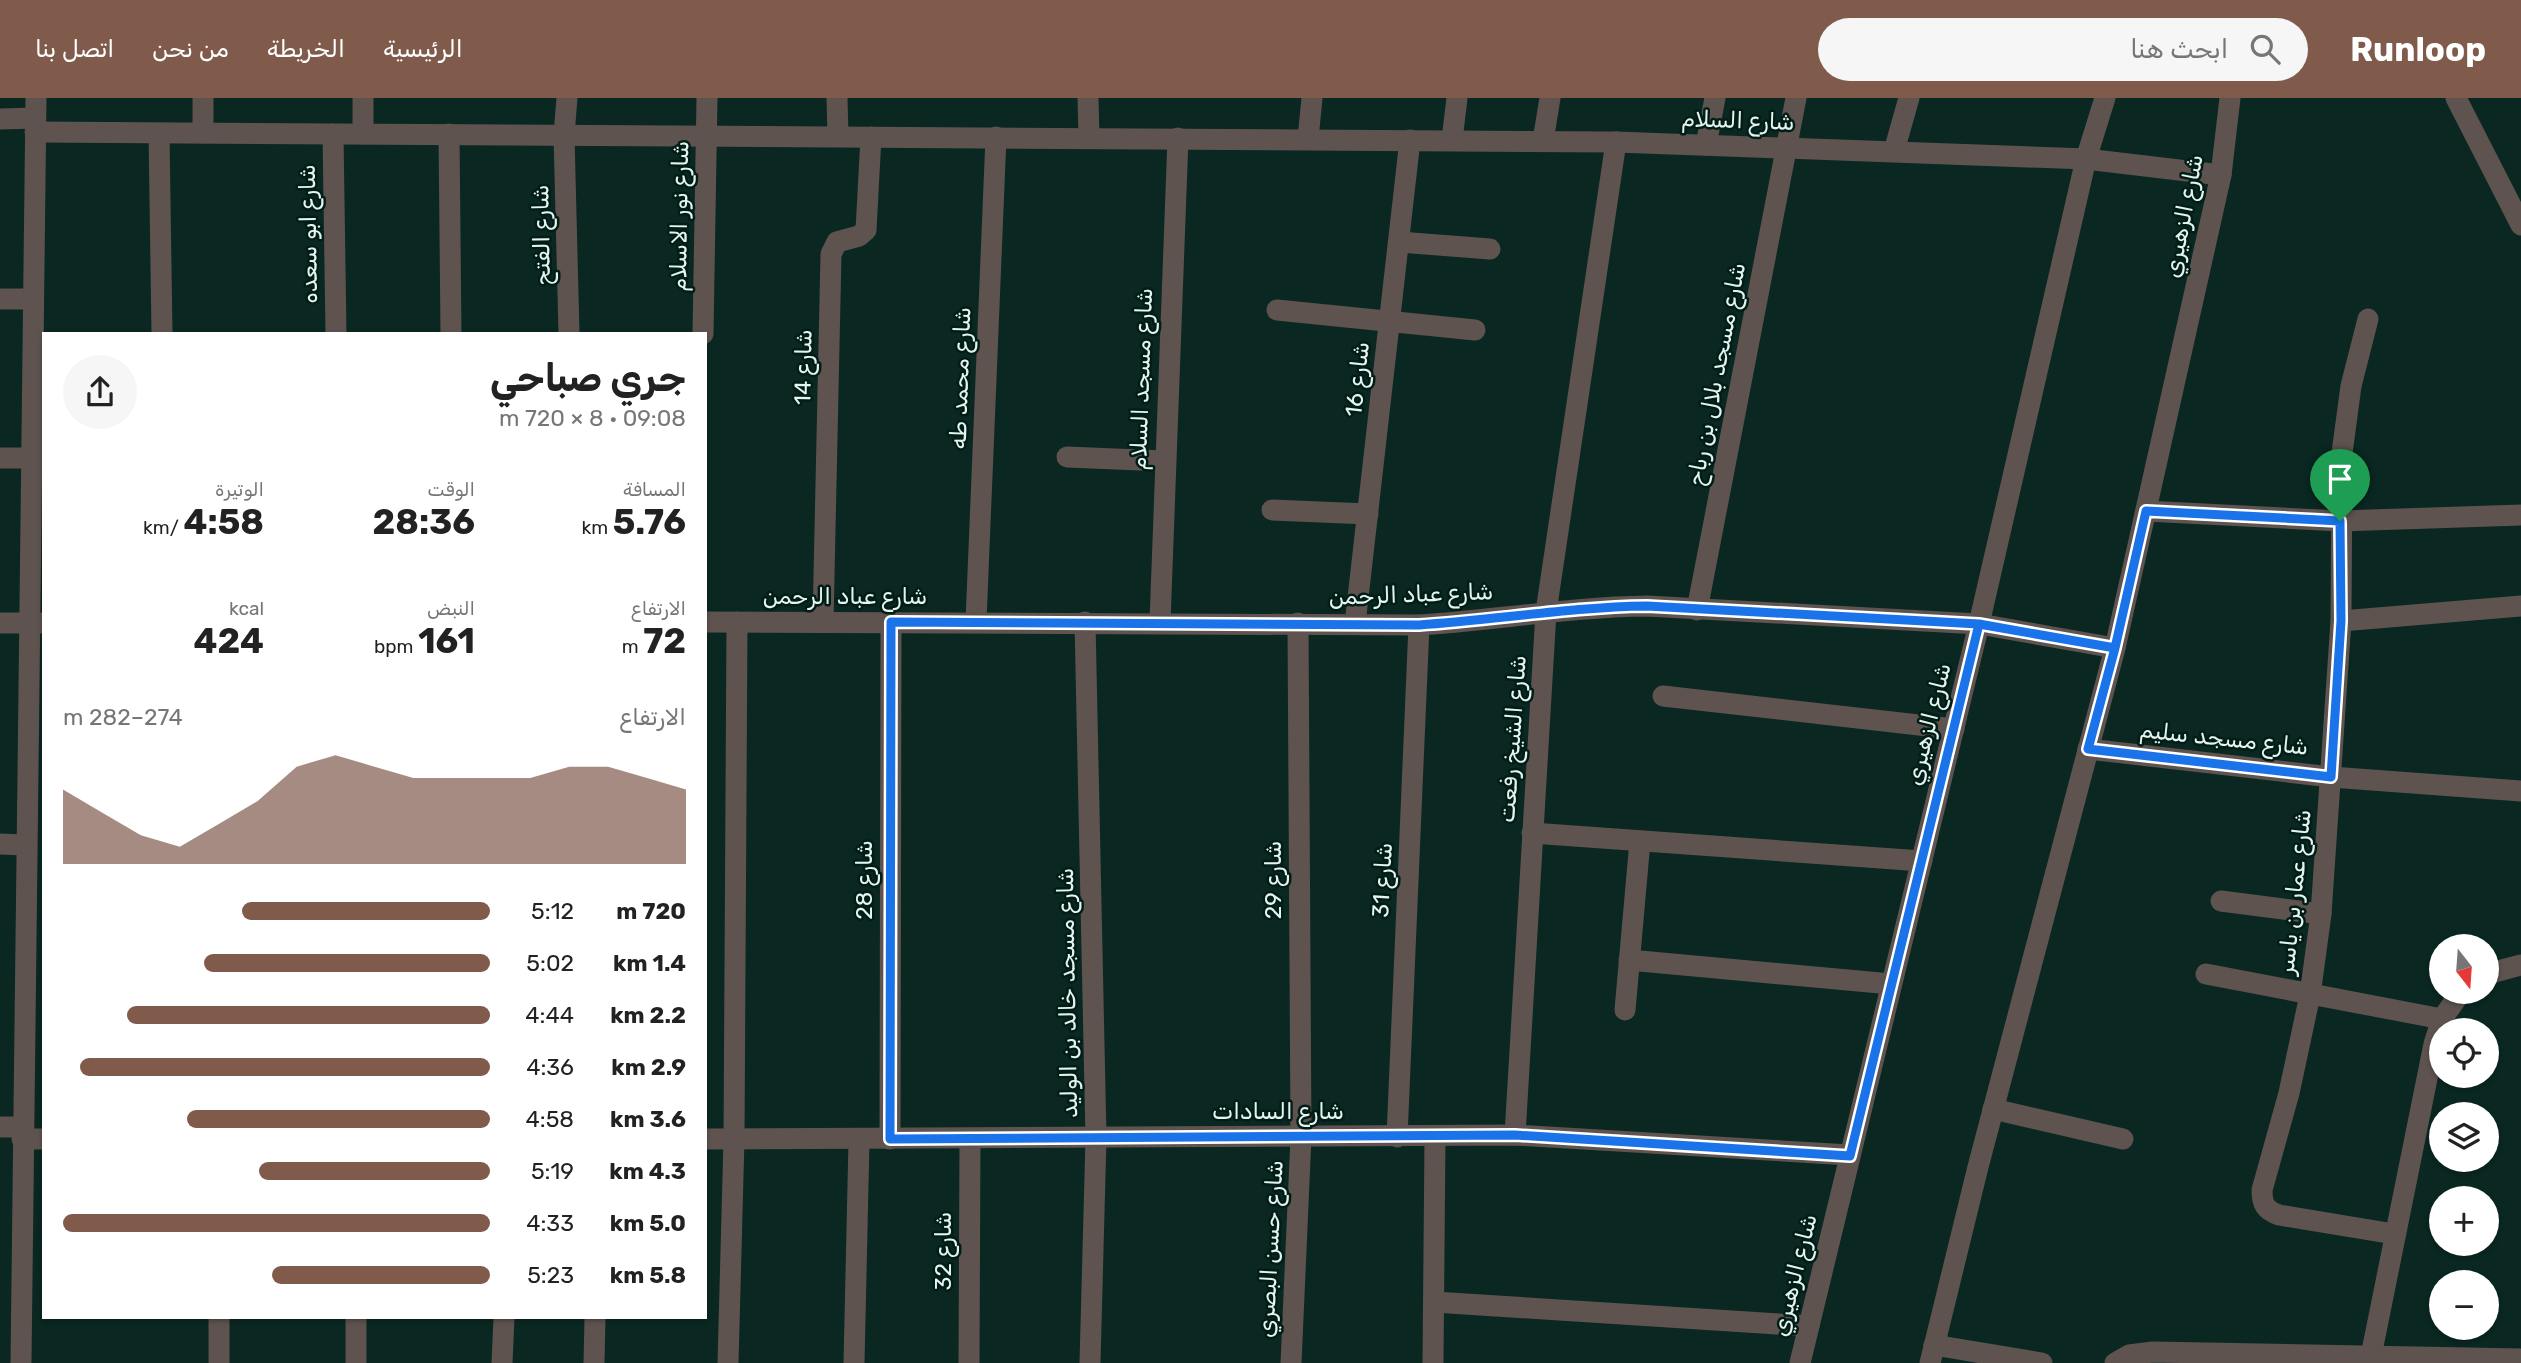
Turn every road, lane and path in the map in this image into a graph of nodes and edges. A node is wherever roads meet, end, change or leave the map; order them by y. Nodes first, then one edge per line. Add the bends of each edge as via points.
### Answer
1 (204, 98) edge
2 (363, 98) edge
3 (567, 98) edge
4 (707, 98) edge
5 (837, 98) edge
6 (1088, 98) edge
7 (1312, 98) edge
8 (1457, 98) edge
9 (1550, 98) edge
10 (1715, 98) edge
11 (1796, 98) edge
12 (1909, 98) edge
13 (2105, 98) edge
14 (2230, 98) edge
15 (2456, 98) edge
16 (35, 116) edge
17 (0, 119) edge
18 (159, 133) junction
19 (203, 133) junction
20 (333, 134) junction
21 (363, 134) junction
22 (449, 134) junction
23 (564, 135) junction
24 (706, 136) junction
25 (838, 136) junction
26 (870, 137) junction
27 (996, 137) junction
28 (1089, 137) junction
29 (1178, 138) junction
30 (1308, 139) junction
31 (1452, 139) junction
32 (1410, 140) junction
33 (1543, 141) junction
34 (1616, 142) junction
35 (1706, 145) junction
36 (1787, 148) junction
37 (1894, 151) junction
38 (2086, 159) junction
39 (2221, 175) junction
40 (2521, 225) edge
41 (1399, 242) junction
42 (1490, 249) dead end
43 (0, 299) edge
44 (33, 299) junction
45 (1277, 310) dead end
46 (2368, 319) dead end
47 (1390, 321) junction
48 (1475, 330) dead end
49 (162, 332) edge
50 (336, 332) edge
51 (451, 332) edge
52 (569, 332) edge
53 (704, 332) edge
54 (1067, 457) dead end
55 (0, 458) edge
56 (30, 458) junction
57 (1164, 461) junction
58 (1272, 510) dead end
59 (2146, 511) junction
60 (1368, 514) junction
61 (2521, 515) edge
62 (2340, 521) junction
63 (2521, 606) edge
64 (1697, 610) junction
65 (1546, 612) junction
66 (976, 621) junction
67 (1160, 621) junction
68 (2341, 621) junction
69 (707, 622) edge
70 (737, 622) junction
71 (823, 622) junction
72 (891, 622) junction
73 (1085, 622) junction
74 (0, 623) edge
75 (36, 623) edge
76 (1298, 623) junction
77 (1355, 624) junction
78 (1979, 624) junction
79 (1419, 625) junction
80 (2115, 648) junction
81 (1663, 696) dead end
82 (1954, 729) junction
83 (2088, 749) junction
84 (2331, 777) junction
85 (2521, 791) edge
86 (1532, 833) junction
87 (1640, 841) junction
88 (0, 844) edge
89 (25, 845) junction
90 (1922, 861) junction
91 (2221, 901) dead end
92 (2321, 914) junction
93 (1629, 960) junction
94 (2521, 965) edge
95 (2499, 971) edge
96 (2206, 974) dead end
97 (1891, 984) junction
98 (2310, 995) junction
99 (34, 998) edge
100 (1625, 1010) dead end
101 (2436, 1018) edge
102 (2429, 1078) edge
103 (1993, 1109) junction
104 (0, 1126) edge
105 (22, 1133) junction
106 (1515, 1135) junction
107 (1435, 1136) junction
108 (1301, 1137) junction
109 (1397, 1137) junction
110 (42, 1138) edge
111 (1096, 1138) junction
112 (707, 1139) edge
113 (734, 1139) junction
114 (890, 1139) junction
115 (970, 1139) junction
116 (2123, 1139) dead end
117 (859, 1140) junction
118 (1850, 1156) junction
119 (2395, 1234) junction
120 (1434, 1302) junction
121 (219, 1319) edge
122 (356, 1319) edge
123 (504, 1319) edge
124 (595, 1319) edge
125 (1809, 1326) junction
126 (1932, 1354) edge
127 (2371, 1356) junction
128 (2521, 1359) edge
129 (21, 1363) edge
130 (219, 1363) edge
131 (356, 1363) edge
132 (502, 1363) edge
133 (594, 1363) edge
134 (728, 1363) edge
135 (854, 1363) edge
136 (969, 1363) edge
137 (1090, 1363) edge
138 (1291, 1363) edge
139 (1433, 1363) edge
140 (1800, 1363) edge
141 (2042, 1363) edge
142 (2115, 1363) edge

1 - 19 street
2 - 21 street
3 - 23 street, شارع الفتح
4 - 24 street, شارع نور الاسلام
5 - 25 street
6 - 28 street
7 - 30 street
8 - 31 street
9 - 33 street
10 - 35 street
11 - 36 street, شارع مسجد بلال بن رباح
12 - 37 street
13 - 38 street, شارع الزهيري
14 - 39 street, شارع الزهيري
15 - 40 street
16 - 17 street, شارع السلام
16 - 18 street, شارع السلام
16 - 44 street
18 - 19 street, شارع السلام
18 - 49 street
19 - 20 street, شارع السلام
20 - 21 street, شارع السلام
20 - 50 street, شارع ابو سعده
21 - 22 street, شارع السلام
22 - 23 street, شارع السلام
22 - 51 street
23 - 24 street, شارع السلام
23 - 52 street, شارع الفتح
24 - 25 street, شارع السلام
24 - 53 street, شارع نور الاسلام
25 - 26 street, شارع السلام
26 - 27 street, شارع السلام
26 - 71 street, شارع 14 via 866,230 837,242 831,254
27 - 28 street, شارع السلام
27 - 66 street, شارع محمد طه
28 - 29 street, شارع السلام
29 - 30 street, شارع السلام
29 - 57 street, شارع مسجد السلام
30 - 32 street, شارع السلام
31 - 32 street, شارع السلام
31 - 33 street, شارع السلام
32 - 41 street, شارع 16
33 - 34 street, شارع السلام
34 - 35 street, شارع السلام
34 - 65 street, شارع الشيخ رفعت
35 - 36 street, شارع السلام
36 - 37 street, شارع السلام
36 - 64 street, شارع مسجد بلال بن رباح
37 - 38 street, شارع السلام
38 - 39 street, شارع السلام
38 - 78 street, شارع الزهيري
39 - 59 street, شارع الزهيري
41 - 42 street
41 - 47 street, شارع 16
43 - 44 street
44 - 56 street
45 - 47 street
46 - 62 street, شارع عمار بن ياسر via 2351,386 2342,453
47 - 48 street
47 - 60 street, شارع 16
54 - 57 street
55 - 56 street
56 - 75 street
57 - 67 street, شارع مسجد السلام
58 - 60 street
59 - 62 street
59 - 80 street, شارع الزهيري
60 - 77 street, شارع 16
61 - 62 street
62 - 68 street, شارع عمار بن ياسر
63 - 68 street
64 - 65 street, شارع عباد الرحمن via 1597,607
64 - 78 street, شارع عباد الرحمن
65 - 79 street, شارع عباد الرحمن
65 - 86 street, شارع الشيخ رفعت
66 - 72 street, شارع عباد الرحمن
66 - 73 street, شارع عباد الرحمن
67 - 73 street, شارع عباد الرحمن
67 - 76 street, شارع عباد الرحمن
68 - 84 street, شارع عمار بن ياسر
69 - 70 street, شارع عباد الرحمن
70 - 71 street, شارع عباد الرحمن
70 - 113 street
71 - 72 street, شارع عباد الرحمن
72 - 114 street, شارع 28
73 - 111 street, شارع مسجد خالد بن الوليد
74 - 75 street
75 - 89 street
76 - 77 street, شارع عباد الرحمن
76 - 108 street, شارع 29
77 - 79 street, شارع عباد الرحمن
78 - 80 street, شارع عباد الرحمن
78 - 82 street, شارع الزهيري
79 - 109 street, شارع 31
80 - 83 street, شارع الزهيري
81 - 82 street
82 - 90 street, شارع الزهيري
83 - 84 street, شارع مسجد سليم
83 - 103 street, شارع الزهيري
84 - 85 street, شارع مسجد سليم
84 - 92 street, شارع عمار بن ياسر
86 - 87 street
86 - 106 street, شارع الشيخ رفعت
87 - 90 street
87 - 93 street
88 - 89 street
89 - 99 street
90 - 97 street, شارع الزهيري
91 - 92 street
92 - 98 street, شارع عمار بن ياسر
93 - 97 street
93 - 100 street
94 - 95 street
96 - 98 street
97 - 118 street, شارع الزهيري
98 - 101 street
98 - 119 street, شارع عمار بن ياسر via 2262,1202 2279,1216
99 - 105 street
102 - 119 street
103 - 116 street
103 - 126 street, شارع الزهيري
104 - 105 street
105 - 110 street
105 - 129 street
106 - 107 street, شارع السادات
106 - 118 street, شارع السادات
107 - 109 street, شارع السادات
107 - 120 street
108 - 109 street, شارع السادات
108 - 111 street, شارع السادات
108 - 138 street, شارع حسن البصري
111 - 115 street, شارع السادات
111 - 137 street, شارع مسجد خالد بن الوليد
112 - 113 street, شارع السادات
113 - 117 street, شارع السادات
113 - 134 street
114 - 115 street, شارع السادات
114 - 117 street, شارع السادات
115 - 136 street, شارع 32
117 - 135 street
118 - 125 street, شارع الزهيري
119 - 127 street
120 - 125 street
120 - 139 street
121 - 130 street
122 - 131 street
123 - 132 street
124 - 133 street
125 - 140 street, شارع الزهيري
126 - 141 street
127 - 128 street
127 - 142 street via 2141,1352

